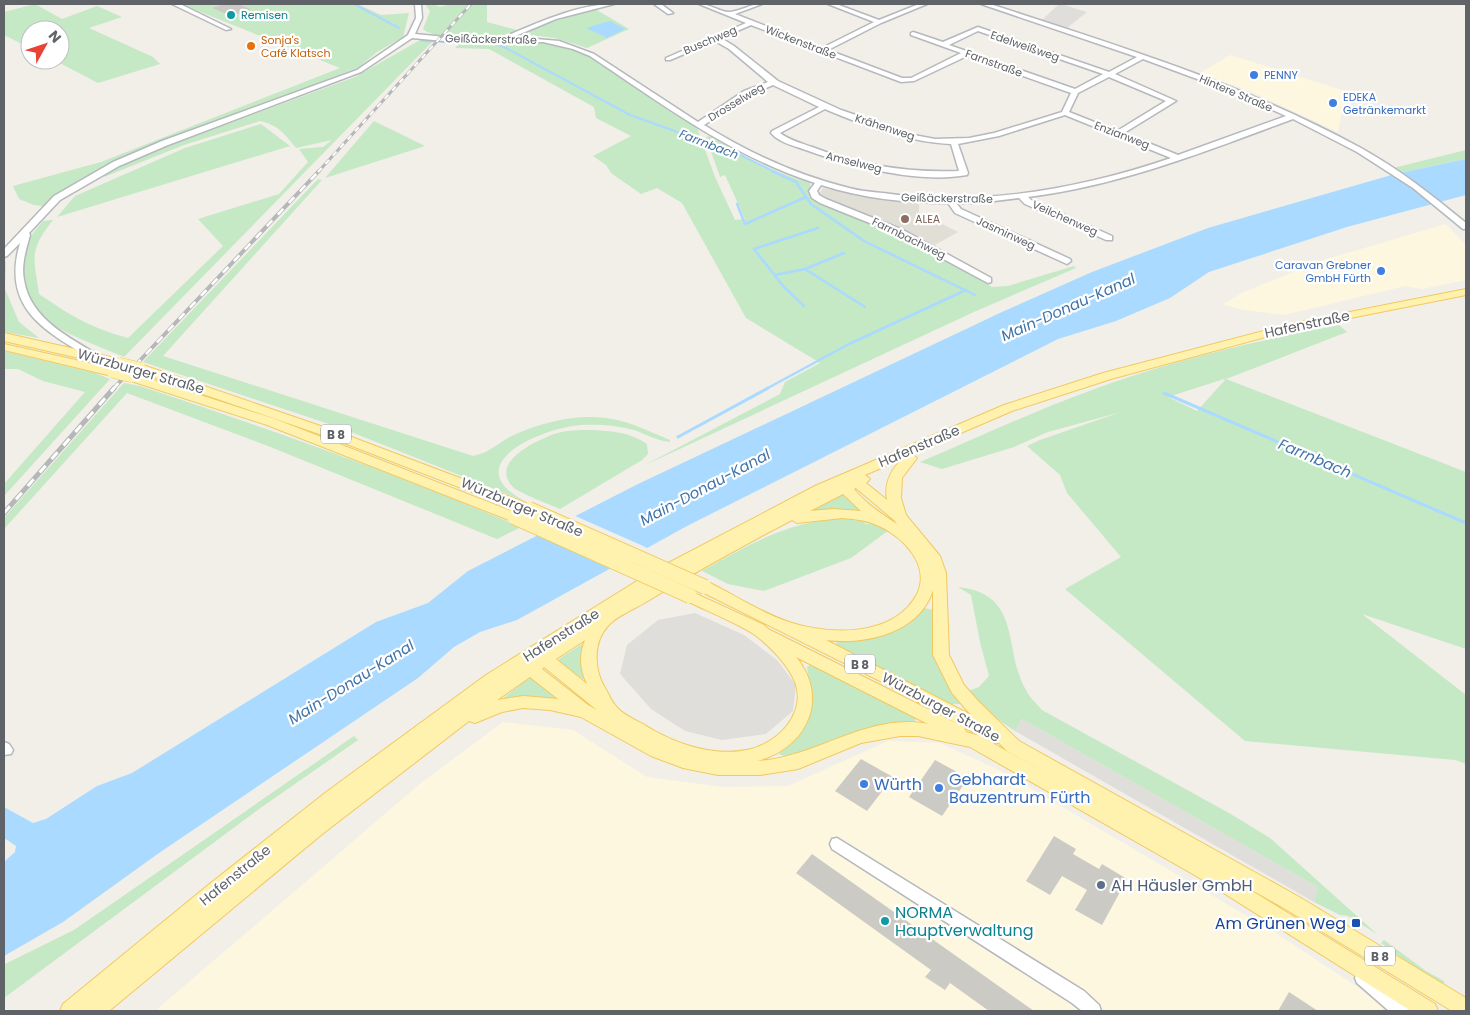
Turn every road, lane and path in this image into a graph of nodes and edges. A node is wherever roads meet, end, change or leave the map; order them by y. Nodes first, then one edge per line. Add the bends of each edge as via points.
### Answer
1 (175, 4) edge
2 (418, 4) edge
3 (611, 4) edge
4 (657, 4) edge
5 (702, 4) edge
6 (759, 4) edge
7 (831, 4) edge
8 (924, 4) edge
9 (984, 4) edge
10 (670, 13) dead end
11 (730, 14) junction
12 (879, 22) junction
13 (751, 23) junction
14 (416, 27) junction
15 (228, 29) dead end
16 (526, 30) junction
17 (913, 34) dead end
18 (411, 36) junction
19 (507, 37) junction
20 (522, 37) junction
21 (434, 38) junction
22 (715, 38) junction
23 (943, 45) junction
24 (823, 50) junction
25 (967, 54) junction
26 (1142, 57) junction
27 (668, 59) dead end
28 (1109, 74) junction
29 (773, 82) junction
30 (1075, 92) junction
31 (826, 106) junction
32 (1065, 113) junction
33 (1291, 117) junction
34 (700, 124) junction
35 (1119, 133) junction
36 (954, 142) junction
37 (1179, 158) junction
38 (818, 182) junction
39 (1022, 196) junction
40 (950, 200) junction
41 (36, 218) junction
42 (1466, 227) edge
43 (1109, 238) dead end
44 (4, 254) edge
45 (1067, 261) dead end
46 (988, 280) dead end
47 (1466, 292) edge
48 (4, 337) edge
49 (4, 346) edge
50 (97, 358) junction
51 (115, 368) junction
52 (136, 373) junction
53 (1120, 373) junction
54 (910, 458) junction
55 (848, 481) junction
56 (900, 518) junction
57 (882, 521) junction
58 (756, 532) junction
59 (602, 622) junction
60 (786, 627) junction
61 (759, 629) junction
62 (533, 660) junction
63 (585, 711) junction
64 (611, 711) junction
65 (436, 735) junction
66 (974, 741) junction
67 (1013, 746) junction
68 (837, 844) dead end
69 (1336, 953) junction
70 (1466, 1009) edge
71 (70, 1011) edge
72 (94, 1011) edge
73 (1093, 1011) edge
74 (1401, 1011) edge
75 (1428, 1011) edge

1 - 15 street
2 - 14 street
3 - 16 street via 554,18
4 - 10 street
5 - 11 street, Wickenstraße
6 - 11 street
7 - 12 street
8 - 12 street
9 - 26 street, Hintere Straße
11 - 13 street, Wickenstraße
12 - 24 street
13 - 22 street, Buschweg
13 - 24 street, Wickenstraße
14 - 18 street
14 - 21 street, Geißäckerstraße
16 - 19 street
16 - 20 street
17 - 23 street, Farnstraße
18 - 21 street, Geißäckerstraße
18 - 41 street via 347,76 116,164 57,198
19 - 20 street, Geißäckerstraße
19 - 21 street, Geißäckerstraße
20 - 34 street, Geißäckerstraße via 562,43 585,51
22 - 27 street, Buschweg
22 - 29 street, Krähenweg via 730,44
23 - 25 street, Farnstraße
23 - 28 street, Edelweißweg via 978,29
24 - 25 street, Wickenstraße via 901,80 912,80
25 - 30 street, Farnstraße
26 - 28 street
26 - 33 street, Hintere Straße via 1200,77
28 - 30 street
28 - 35 street, Edelweißweg via 1172,101
29 - 31 street, Krähenweg
29 - 34 street, Drosselweg via 747,94
30 - 32 street
31 - 36 street, Krähenweg via 899,133
31 - 36 street, Amselweg via 775,132 779,137 851,164 910,173 964,173
32 - 35 street, Enzianweg
32 - 36 street, Krähenweg
33 - 37 street, Geißäckerstraße
33 - 42 street, Hintere Straße via 1380,163 1425,193
34 - 38 street, Geißäckerstraße via 758,158
35 - 37 street, Enzianweg
37 - 39 street, Geißäckerstraße via 1102,182
38 - 40 street, Geißäckerstraße via 891,197
38 - 46 street, Farrnbachweg via 812,191 823,201 900,232
39 - 40 street, Geißäckerstraße
39 - 43 street, Veilchenweg via 1028,202
40 - 45 street, Jasminweg via 958,211
41 - 44 street
41 - 50 street via 12,271 16,295 36,320
47 - 53 main road, Hafenstraße via 1294,326
48 - 50 main road, Würzburger Straße / B 8
49 - 51 main road, Würzburger Straße / B 8
50 - 51 main road, Würzburger Straße / B 8
51 - 52 main road, Würzburger Straße / B 8, bridge
52 - 60 main road, Würzburger Straße / B 8, bridge via 303,422 416,463 705,587
52 - 61 main road, Würzburger Straße / B 8, bridge via 514,517
53 - 54 main road, Hafenstraße
53 - 55 main road, Hafenstraße via 1008,408
54 - 55 main road, Hafenstraße
54 - 56 main road via 893,481 892,498
55 - 56 main road
55 - 57 main road
55 - 58 main road, Hafenstraße
55 - 62 main road, Hafenstraße via 752,524 658,575
56 - 67 main road via 928,549 939,573 941,655 949,672 972,706
57 - 58 main road via 832,512 795,518
57 - 60 main road via 912,541 928,567 928,579 920,604 889,627 862,635 830,636
58 - 59 main road, Hafenstraße
59 - 62 main road, Hafenstraße
59 - 64 main road via 592,638 588,670
60 - 67 main road, Würzburger Straße / B 8
61 - 64 main road via 792,663 801,677 806,695 804,711 795,728 762,753 736,759 694,754 644,734
61 - 66 main road, Würzburger Straße / B 8
62 - 63 main road
62 - 64 main road
62 - 65 main road, Hafenstraße
62 - 71 main road, Hafenstraße via 431,722 213,892
63 - 65 main road via 538,702 510,704 488,710
63 - 66 main road via 657,751 683,762 718,768 760,768 798,762 859,737 900,729 918,729
65 - 72 main road, Hafenstraße via 351,800
66 - 69 main road, B 8 via 1204,871
67 - 70 main road, B 8 via 1294,904
68 - 73 street via 1078,996
69 - 74 street
69 - 75 main road, B 8

